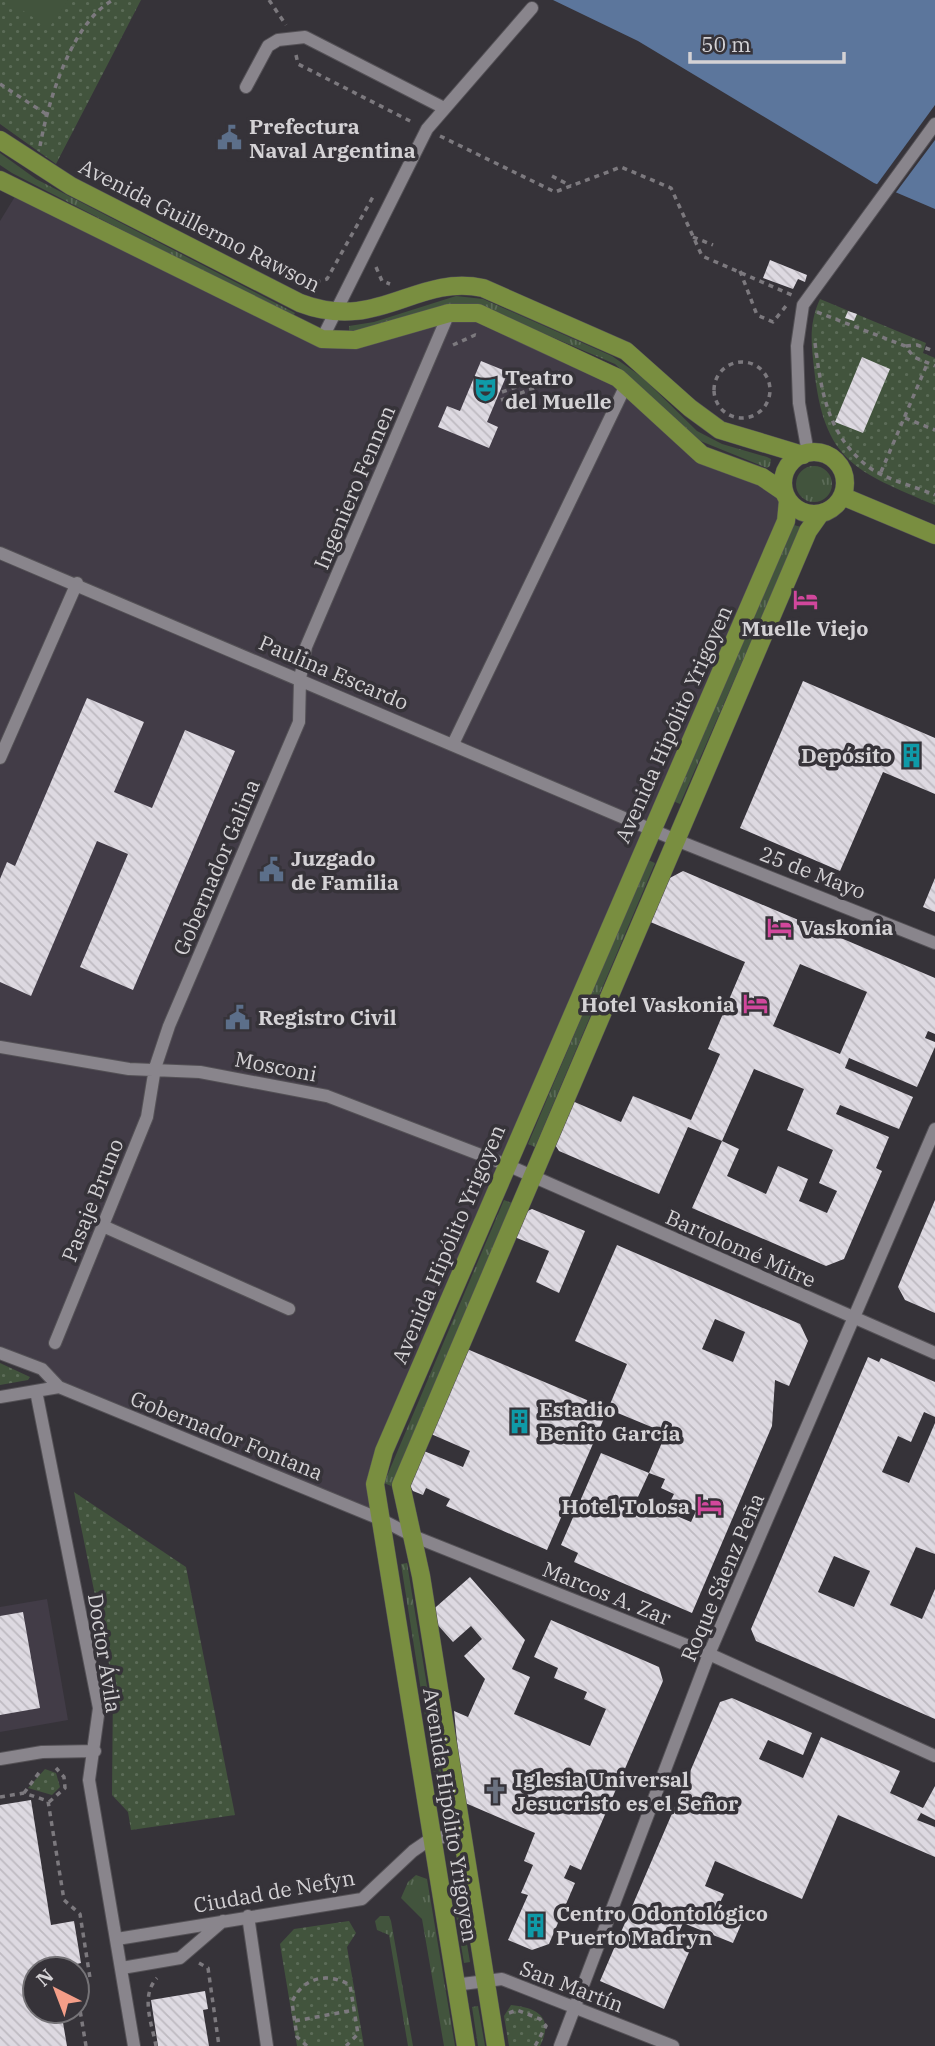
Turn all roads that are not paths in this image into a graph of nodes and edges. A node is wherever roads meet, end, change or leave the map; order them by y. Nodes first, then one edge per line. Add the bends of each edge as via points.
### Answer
1 (532, 8) dead end
2 (246, 87) dead end
3 (444, 108) junction
4 (935, 124) edge
5 (0, 140) edge
6 (2, 186) edge
7 (335, 312) junction
8 (449, 313) junction
9 (322, 339) junction
10 (626, 385) junction
11 (806, 454) junction
12 (786, 496) junction
13 (842, 496) junction
14 (820, 514) junction
15 (935, 535) edge
16 (0, 553) edge
17 (76, 583) junction
18 (300, 679) junction
19 (453, 744) junction
20 (0, 758) edge
21 (652, 829) junction
22 (676, 840) junction
23 (935, 943) edge
24 (0, 1047) edge
25 (155, 1068) junction
26 (935, 1129) edge
27 (506, 1165) junction
28 (531, 1178) junction
29 (103, 1226) junction
30 (289, 1309) dead end
31 (853, 1318) junction
32 (55, 1343) dead end
33 (0, 1353) edge
34 (935, 1353) edge
35 (59, 1387) junction
36 (36, 1391) junction
37 (0, 1397) edge
38 (380, 1519) junction
39 (413, 1536) junction
40 (709, 1654) junction
41 (95, 1751) junction
42 (935, 1756) edge
43 (0, 1759) edge
44 (460, 1836) junction
45 (432, 1838) junction
46 (248, 1916) junction
47 (223, 1920) junction
48 (117, 1939) junction
49 (122, 1968) junction
50 (486, 1979) junction
51 (454, 1985) junction
52 (577, 2007) junction
53 (134, 2046) edge
54 (267, 2046) edge
55 (466, 2046) edge
56 (496, 2046) edge
57 (560, 2046) edge
58 (673, 2046) edge

1 - 3 street
2 - 3 street via 268,46 305,37
3 - 7 street via 427,129
4 - 11 street via 803,305 797,346
5 - 7 main road, Avenida Guillermo Rawson via 71,186 300,303
6 - 9 main road
7 - 9 street
7 - 11 main road, Avenida Guillermo Rawson via 371,311 442,287 464,284 483,288 626,351 720,429
8 - 9 main road via 355,341
8 - 10 main road via 478,313
8 - 18 street, Ingeniero Fennen via 306,647
10 - 12 main road via 702,455 762,477
10 - 19 street
11 - 12 main road via 788,466 782,483
11 - 13 main road via 821,454 837,463 844,480
12 - 14 main road via 802,512
12 - 21 main road, Avenida Hipólito Yrigoyen via 786,521
13 - 14 main road
13 - 15 main road
14 - 22 main road, Avenida Hipólito Yrigoyen via 808,531
16 - 17 street, Paulina Escardo
17 - 18 street, Paulina Escardo
17 - 20 street
18 - 19 street, Paulina Escardo
18 - 25 street, Gobernador Galina via 299,722
19 - 21 street, Paulina Escardo
21 - 22 street, 25 de Mayo
21 - 27 main road, Avenida Hipólito Yrigoyen
22 - 23 street, 25 de Mayo
22 - 28 main road, Avenida Hipólito Yrigoyen
24 - 25 street, Mosconi via 129,1069
25 - 27 street, Mosconi via 327,1096
25 - 29 street, Pasaje Bruno via 146,1117
26 - 31 street, Roque Sáenz Peña
27 - 28 street, Mosconi
27 - 38 main road, Avenida Hipólito Yrigoyen via 384,1451 374,1487
28 - 31 street, Bartolomé Mitre
28 - 39 main road, Avenida Hipólito Yrigoyen via 401,1485
29 - 30 street
29 - 32 street, Pasaje Bruno
31 - 34 street, Bartolomé Mitre
31 - 40 street, Roque Sáenz Peña
33 - 35 street, Gobernador Fontana via 43,1369
35 - 36 street
35 - 38 street, Gobernador Fontana
36 - 37 street
36 - 41 street, Doctor Ávila via 99,1708
38 - 39 street, Marcos A. Zar
38 - 45 main road, Avenida Hipólito Yrigoyen
39 - 40 street, Marcos A. Zar
39 - 44 main road, Avenida Hipólito Yrigoyen
40 - 42 street, Marcos A. Zar
40 - 52 street, Roque Sáenz Peña
41 - 43 street
41 - 48 street, Doctor Ávila via 89,1780
44 - 45 street
44 - 50 main road, Avenida Hipólito Yrigoyen
45 - 46 street, Ciudad de Nefyn via 362,1899
45 - 51 main road, Avenida Hipólito Yrigoyen
46 - 47 street, Ciudad de Nefyn
46 - 54 street
47 - 48 street, Ciudad de Nefyn
47 - 49 street via 180,1958
48 - 49 street, Doctor Ávila
49 - 53 street, Doctor Ávila
50 - 51 street, San Martín
50 - 52 street, San Martín via 502,1979
50 - 56 main road, Avenida Hipólito Yrigoyen
51 - 55 main road, Avenida Hipólito Yrigoyen
52 - 57 street, Roque Sáenz Peña
52 - 58 street, San Martín

